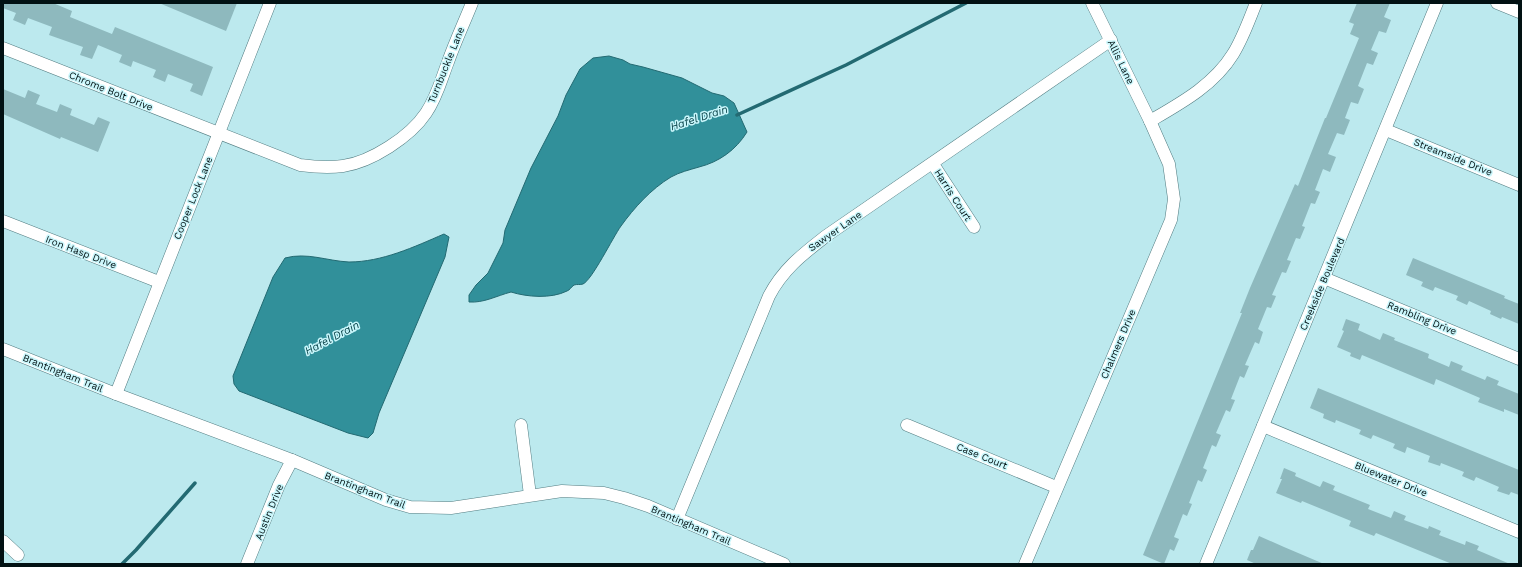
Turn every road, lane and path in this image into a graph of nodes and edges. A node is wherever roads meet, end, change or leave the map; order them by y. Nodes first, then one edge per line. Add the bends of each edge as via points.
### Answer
1 (270, 3) edge
2 (472, 3) edge
3 (1092, 3) edge
4 (1256, 3) edge
5 (1437, 3) edge
6 (1497, 3) edge
7 (1519, 12) edge
8 (1111, 40) junction
9 (3, 48) edge
10 (1150, 120) junction
11 (1386, 130) junction
12 (218, 134) junction
13 (933, 164) junction
14 (1519, 185) edge
15 (3, 221) edge
16 (974, 227) dead end
17 (1324, 278) junction
18 (159, 282) junction
19 (3, 349) edge
20 (1519, 359) edge
21 (116, 394) junction
22 (522, 425) dead end
23 (907, 425) dead end
24 (1263, 426) junction
25 (292, 460) junction
26 (1056, 487) junction
27 (530, 495) junction
28 (677, 519) junction
29 (1519, 532) edge
30 (3, 541) edge
31 (18, 555) dead end
32 (247, 564) edge
33 (784, 564) edge
34 (1025, 564) edge
35 (1206, 564) edge

1 - 12 street, Cooper Lock Lane
2 - 12 street, Turnbuckle Lane via 437,94 426,113 411,130 387,148 344,166 300,166
3 - 8 street, Allis Lane
4 - 10 street via 1238,45 1220,71 1184,101
5 - 11 street, Creekside Boulevard
6 - 7 street
8 - 10 street, Allis Lane
8 - 13 street, Sawyer Lane
9 - 12 street, Chrome Bolt Drive
10 - 26 street, Chalmers Drive via 1168,164 1174,199 1171,220
11 - 14 street, Streamside Drive
11 - 17 street, Creekside Boulevard
12 - 18 street, Cooper Lock Lane
13 - 16 street, Harris Court
13 - 28 street, Sawyer Lane via 803,253 776,281
15 - 18 street, Iron Hasp Drive
17 - 20 street, Rambling Drive
17 - 24 street, Creekside Boulevard
18 - 21 street, Cooper Lock Lane
19 - 21 street, Brantingham Trail
21 - 25 street, Brantingham Trail
22 - 27 street
23 - 26 street, Case Court
24 - 29 street, Bluewater Drive
24 - 35 street, Creekside Boulevard
25 - 27 street, Brantingham Trail via 386,500 410,507 452,508
25 - 32 street, Austin Drive via 279,485
26 - 34 street, Chalmers Drive
27 - 28 street, Brantingham Trail via 562,491 604,493 648,506
28 - 33 street, Brantingham Trail
30 - 31 street

